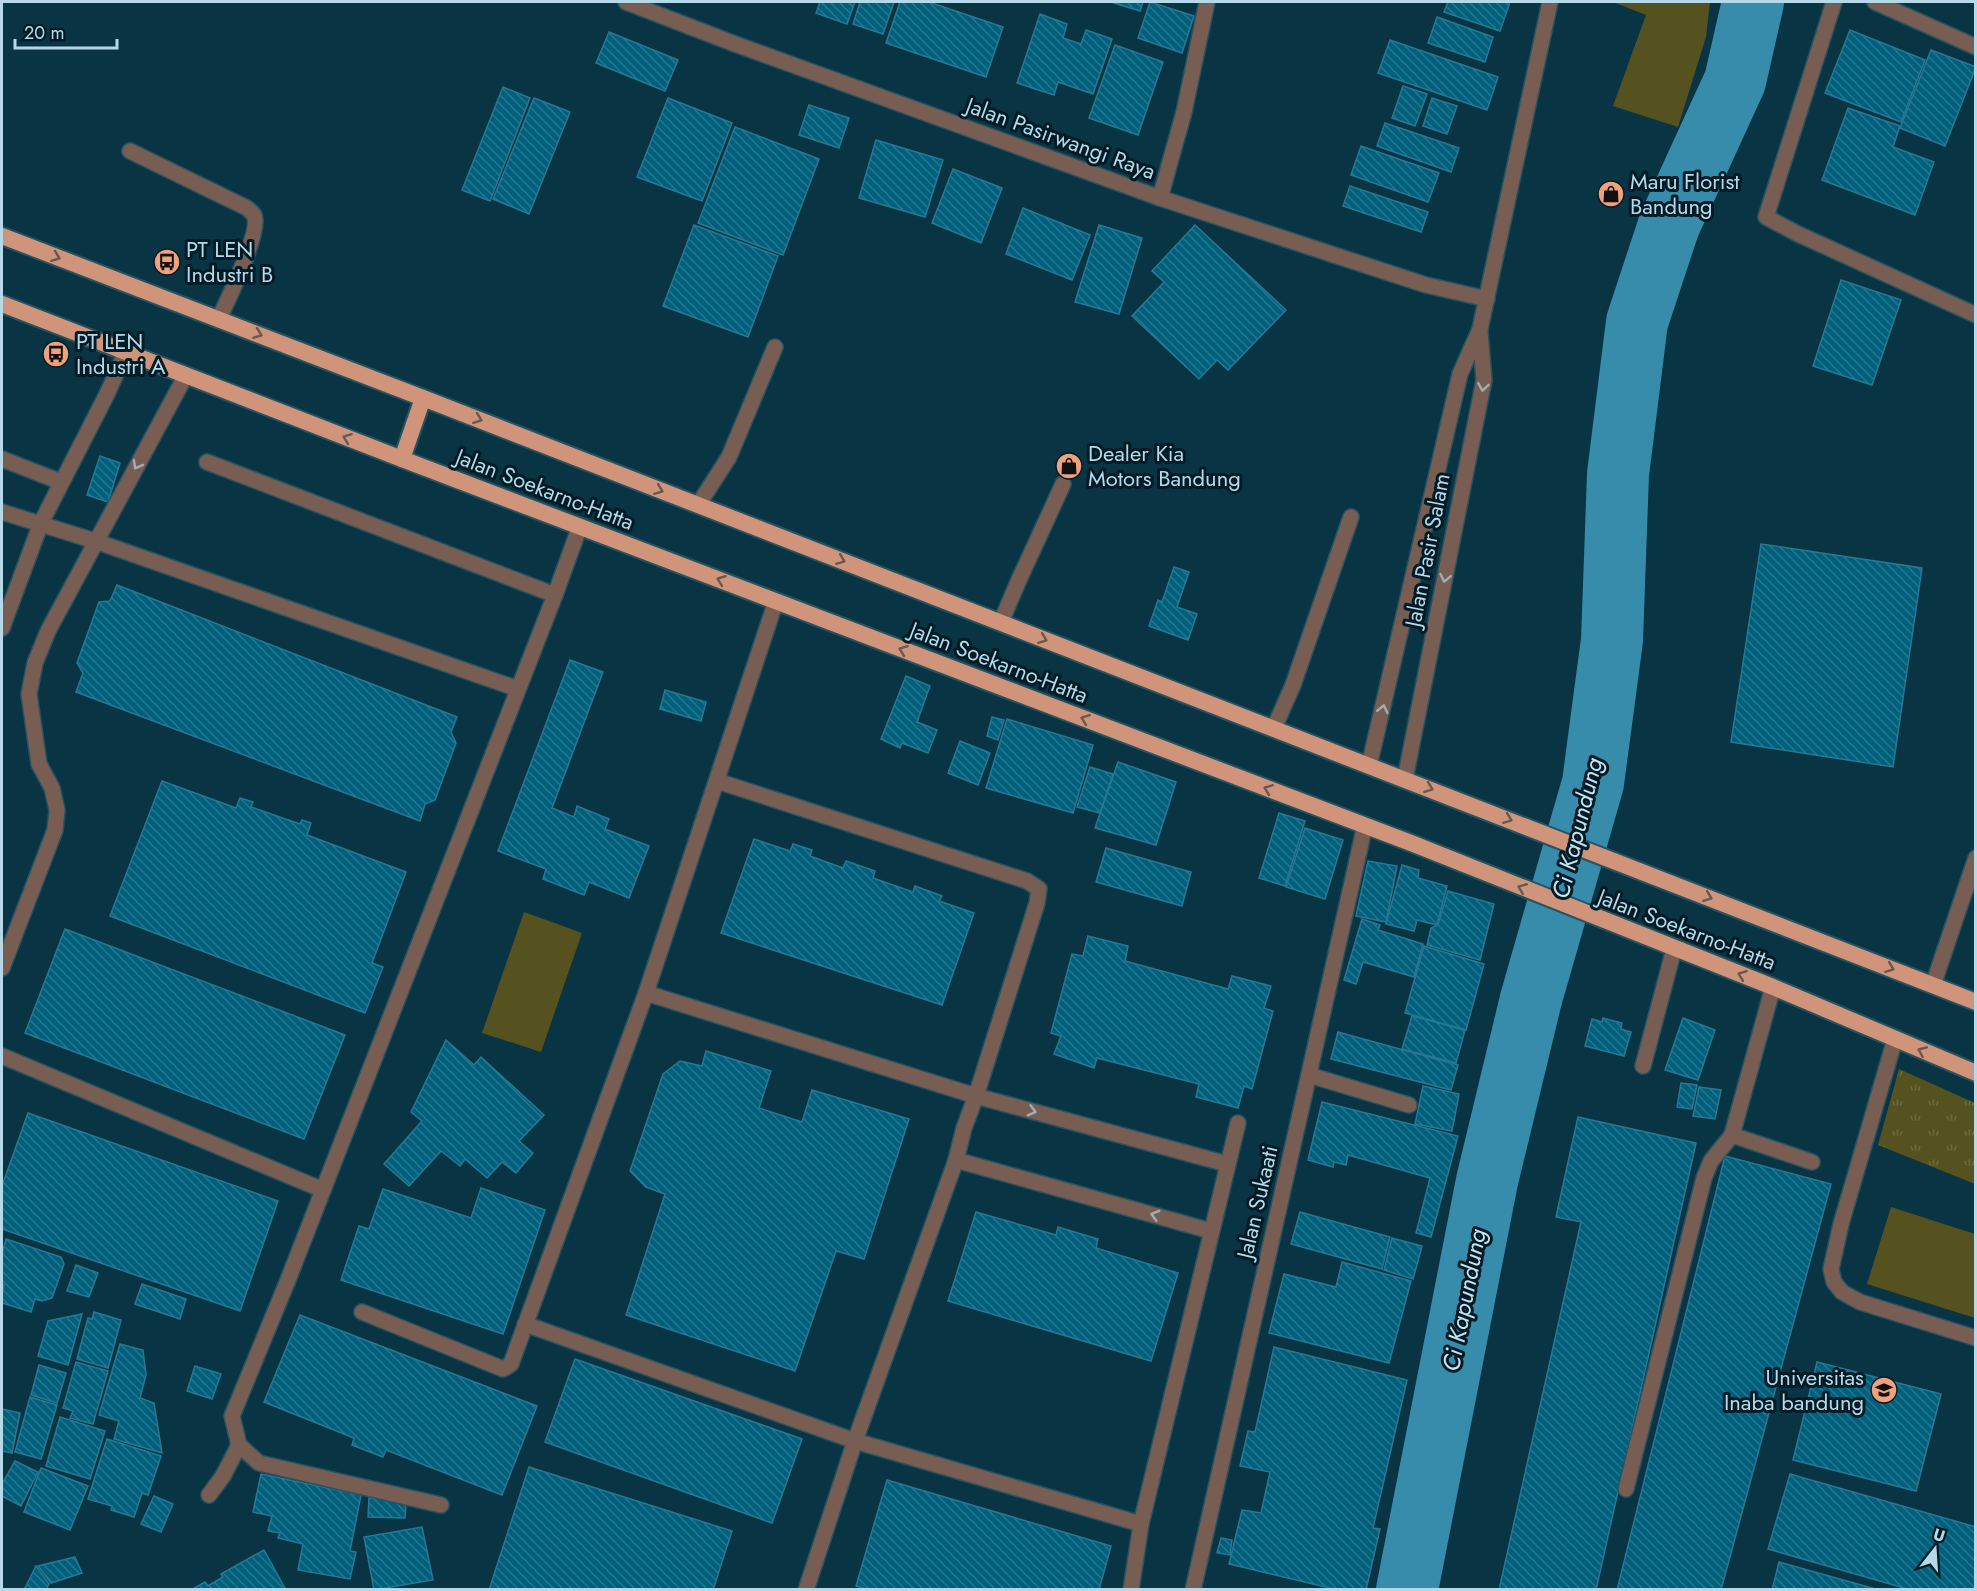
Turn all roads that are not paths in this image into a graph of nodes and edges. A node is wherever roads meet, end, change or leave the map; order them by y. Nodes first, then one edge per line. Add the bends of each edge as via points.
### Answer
1 (626, 2) edge
2 (1206, 2) edge
3 (1550, 2) edge
4 (1834, 2) edge
5 (1875, 2) edge
6 (1976, 47) edge
7 (130, 151) dead end
8 (1160, 198) junction
9 (2, 236) edge
10 (1487, 299) junction
11 (2, 304) edge
12 (1976, 315) edge
13 (219, 319) junction
14 (1480, 329) junction
15 (775, 346) dead end
16 (126, 352) junction
17 (186, 375) junction
18 (423, 398) junction
19 (2, 459) edge
20 (402, 459) junction
21 (207, 462) dead end
22 (62, 482) junction
23 (1064, 483) dead end
24 (698, 505) junction
25 (2, 512) edge
26 (1351, 517) dead end
27 (41, 523) junction
28 (580, 526) junction
29 (95, 541) junction
30 (555, 595) junction
31 (776, 601) junction
32 (1001, 622) junction
33 (2, 628) edge
34 (518, 689) junction
35 (1274, 728) junction
36 (1369, 766) junction
37 (1405, 779) junction
38 (717, 781) junction
39 (1365, 825) junction
40 (1976, 858) edge
41 (1674, 949) junction
42 (2, 968) edge
43 (1933, 985) junction
44 (1773, 987) junction
45 (646, 993) junction
46 (1976, 1002) edge
47 (1895, 1040) junction
48 (2, 1056) edge
49 (1643, 1066) dead end
50 (1976, 1073) edge
51 (1309, 1075) junction
52 (976, 1096) junction
53 (1409, 1105) dead end
54 (1238, 1124) dead end
55 (1732, 1135) junction
56 (956, 1160) junction
57 (1812, 1162) dead end
58 (1227, 1164) junction
59 (323, 1190) junction
60 (1211, 1231) junction
61 (362, 1312) dead end
62 (525, 1324) junction
63 (1976, 1338) edge
64 (855, 1441) junction
65 (239, 1445) junction
66 (1626, 1489) dead end
67 (209, 1495) dead end
68 (441, 1505) dead end
69 (1141, 1524) junction
70 (806, 1590) edge
71 (1131, 1590) edge
72 (1193, 1590) edge

1 - 8 street, Jalan Pasirwangi Raya
2 - 8 street via 1184,112
3 - 10 street, Jalan Pasir Salam
4 - 12 street via 1766,217
5 - 6 street
7 - 13 street via 254,214 255,225 244,263
8 - 10 street, Jalan Pasirwangi Raya via 1426,285
9 -> 13 highway, Jalan Soekarno-Hatta
10 - 14 street, Jalan Pasir Salam
11 - 16 highway, Jalan Soekarno-Hatta
13 -> 18 highway, Jalan Soekarno-Hatta
36 -> 14 street, Jalan Pasir Salam via 1460,374
14 -> 37 street, Jalan Pasir Salam via 1484,380
15 - 24 street via 729,457
16 - 17 highway, Jalan Soekarno-Hatta
16 - 22 street
20 -> 17 highway, Jalan Soekarno-Hatta
17 -> 29 street
18 - 20 highway
18 -> 24 highway, Jalan Soekarno-Hatta
19 - 22 street
20 - 28 highway, Jalan Soekarno-Hatta
21 - 30 street
22 - 27 street
23 - 32 street
24 -> 32 highway, Jalan Soekarno-Hatta
25 - 27 street
26 - 35 street via 1293,685
27 - 29 street
27 - 33 street
28 - 30 street
31 -> 28 highway, Jalan Soekarno-Hatta
29 - 34 street
29 - 42 street via 35,663 29,694 31,716 39,764 52,788 57,810 55,830
30 - 34 street
31 - 38 street
39 -> 31 highway, Jalan Soekarno-Hatta
32 -> 35 highway, Jalan Soekarno-Hatta
34 - 59 street
35 - 36 highway, Jalan Soekarno-Hatta
36 - 37 highway, Jalan Soekarno-Hatta
37 -> 43 highway, Jalan Soekarno-Hatta
38 - 45 street
38 - 52 street via 1027,881 1039,889
41 -> 39 highway, Jalan Soekarno-Hatta
39 - 51 street, Jalan Sukaati
40 - 43 street
44 -> 41 highway, Jalan Soekarno-Hatta
41 - 49 street
43 - 46 highway, Jalan Soekarno-Hatta
44 - 47 highway, Jalan Soekarno-Hatta
44 - 55 street
45 - 52 street
45 - 62 street
50 -> 47 highway, Jalan Soekarno-Hatta
47 - 63 street via 1840,1224 1831,1269 1834,1282 1842,1292 1860,1302
48 - 59 street
51 - 53 street
51 - 72 street, Jalan Sukaati
52 - 56 street
52 -> 58 street
54 - 58 street
55 - 57 street
55 - 66 street via 1711,1161 1704,1178
60 -> 56 street
56 - 64 street
58 - 60 street
59 - 65 street via 232,1416
60 - 69 street
61 - 62 street via 502,1369 511,1364
62 - 64 street
64 - 69 street
64 - 70 street
65 - 67 street
65 - 68 street via 259,1463
69 - 71 street

